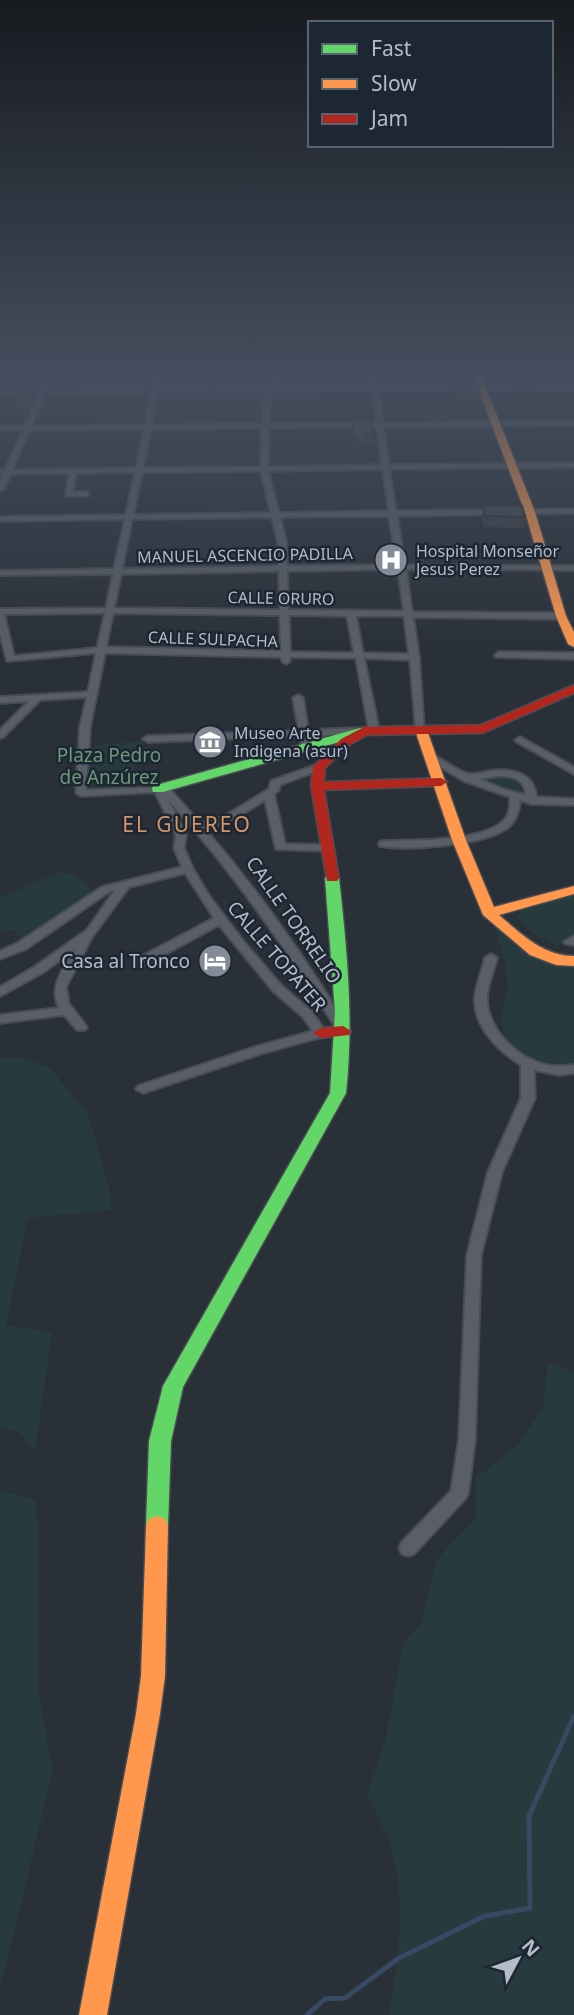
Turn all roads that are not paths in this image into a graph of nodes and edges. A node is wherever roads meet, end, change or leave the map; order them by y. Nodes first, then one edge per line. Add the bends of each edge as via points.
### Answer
1 (140, 467) edge
2 (382, 467) edge
3 (386, 467) edge
4 (513, 467) edge
5 (264, 468) junction
6 (139, 470) junction
7 (73, 471) junction
8 (4, 472) edge
9 (0, 489) edge
10 (85, 494) dead end
11 (574, 511) edge
12 (503, 512) edge
13 (523, 512) junction
14 (395, 514) junction
15 (275, 515) junction
16 (130, 517) junction
17 (0, 519) edge
18 (399, 567) junction
19 (547, 568) junction
20 (574, 568) edge
21 (282, 569) junction
22 (118, 570) junction
23 (0, 573) edge
24 (111, 610) junction
25 (0, 612) edge
26 (285, 612) junction
27 (351, 613) junction
28 (408, 613) junction
29 (561, 616) junction
30 (574, 643) edge
31 (102, 650) junction
32 (499, 655) dead end
33 (359, 656) junction
34 (574, 656) edge
35 (415, 657) junction
36 (286, 658) junction
37 (574, 689) edge
38 (92, 694) junction
39 (38, 697) junction
40 (298, 698) dead end
41 (0, 699) edge
42 (369, 730) junction
43 (421, 730) junction
44 (304, 731) junction
45 (0, 735) edge
46 (148, 739) dead end
47 (520, 740) dead end
48 (307, 749) junction
49 (432, 758) junction
50 (319, 767) junction
51 (574, 771) edge
52 (468, 779) junction
53 (441, 782) junction
54 (317, 786) junction
55 (161, 789) junction
56 (81, 793) joint
57 (269, 793) junction
58 (515, 797) junction
59 (531, 801) junction
60 (574, 802) edge
61 (199, 827) junction
62 (459, 840) junction
63 (384, 844) dead end
64 (280, 847) joint
65 (328, 848) junction
66 (188, 869) junction
67 (126, 884) junction
68 (574, 884) edge
69 (574, 890) edge
70 (491, 908) junction
71 (220, 920) junction
72 (91, 932) junction
73 (573, 945) edge
74 (0, 955) edge
75 (491, 958) dead end
76 (574, 961) edge
77 (139, 963) dead end
78 (0, 992) edge
79 (66, 1011) junction
80 (0, 1019) edge
81 (81, 1027) dead end
82 (343, 1031) junction
83 (321, 1033) junction
84 (527, 1065) junction
85 (574, 1069) edge
86 (143, 1089) dead end
87 (408, 1548) dead end
88 (93, 2015) edge

1 - 6 street
2 - 5 street
3 - 14 street
4 - 13 main road
5 - 6 street
5 - 15 street
6 - 7 street
6 - 16 street
7 - 8 street
7 - 10 street via 69,494
8 - 9 street
11 - 13 street
12 - 14 street
13 - 19 main road
14 - 15 street
14 - 18 street
15 - 16 street
15 - 21 street
16 - 17 street
16 - 22 street
18 - 19 street, MANUEL ASCENCIO PADILLA
18 - 21 street, MANUEL ASCENCIO PADILLA
18 - 28 street
19 - 20 street, MANUEL ASCENCIO PADILLA
19 - 29 main road
21 - 22 street, MANUEL ASCENCIO PADILLA
21 - 26 street
22 - 23 street, MANUEL ASCENCIO PADILLA
22 - 24 street
24 - 25 street, CALLE ORURO
24 - 26 street, CALLE ORURO
24 - 31 street
25 - 31 street, CALLE SULPACHA via 10,659
26 - 27 street, CALLE ORURO
26 - 36 street
27 - 28 street, CALLE ORURO
27 - 33 street
28 - 29 street, CALLE ORURO
28 - 35 street
29 - 30 main road
31 - 36 street, CALLE SULPACHA
31 - 38 street
32 - 34 street
33 - 35 street, CALLE SULPACHA
33 - 36 street, CALLE SULPACHA
33 - 42 street
35 - 43 street
37 - 43 main road via 483,729
38 - 39 street
38 - 56 street
39 - 41 street
39 - 45 street
40 - 44 street
42 - 43 main road
42 - 44 street
42 - 48 main road
42 - 50 main road via 345,742
43 - 49 main road
44 - 46 street
44 - 48 street
47 - 51 street
48 - 55 main road
49 - 52 street
49 - 53 main road
50 - 54 main road
50 - 57 street via 275,783
52 - 58 street
52 - 59 street via 496,771 518,775 528,782
53 - 54 main road
53 - 62 main road
54 - 65 main road
55 - 56 street
55 - 61 street, CALLE TORRELIO
55 - 66 street, CALLE TOPATER via 181,835 179,848
57 - 61 street via 229,818
57 - 64 street
58 - 59 street
58 - 62 street via 517,810 512,821 488,834
59 - 60 street
61 - 82 street, CALLE TORRELIO via 280,933
62 - 63 street
62 - 70 main road
64 - 65 street
65 - 82 main road via 342,973
66 - 67 street
66 - 71 street, CALLE TOPATER
67 - 72 street
67 - 74 street via 106,889 22,946
68 - 69 street
69 - 70 main road
70 - 73 main road via 545,947
70 - 76 main road via 489,915 527,947
71 - 77 street
71 - 83 street, CALLE TOPATER
72 - 78 street
72 - 79 street via 60,987
75 - 84 street via 481,1000 488,1023 509,1052
79 - 80 street
79 - 81 street
82 - 83 main road
82 - 88 main road via 338,1093 167,1403 160,1441 149,1702
83 - 86 street
84 - 85 street
84 - 87 street via 528,1098 495,1172 474,1255 467,1440 459,1494

